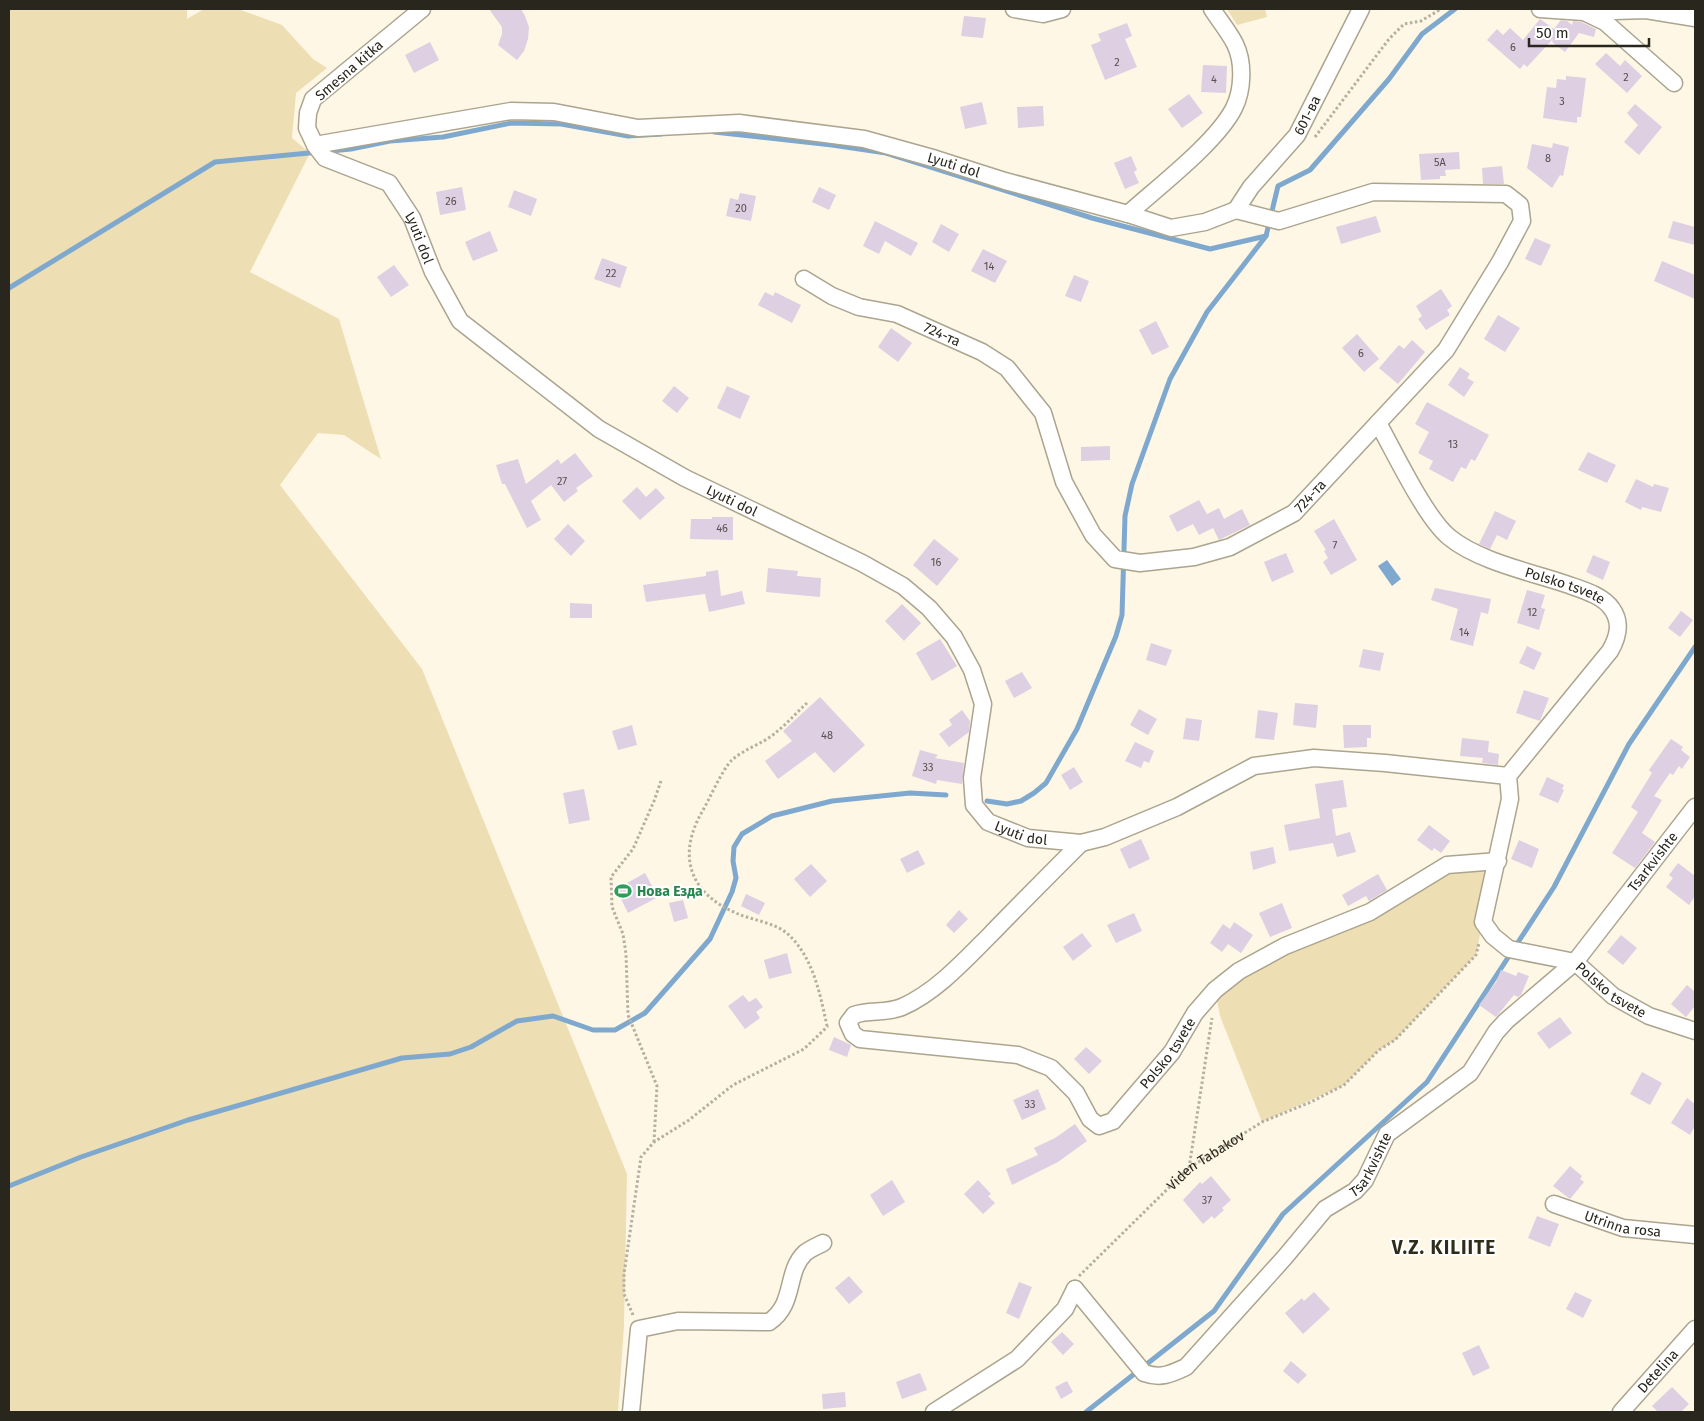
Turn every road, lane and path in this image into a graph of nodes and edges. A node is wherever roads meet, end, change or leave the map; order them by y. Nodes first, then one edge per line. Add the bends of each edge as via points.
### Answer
1 (422, 9) edge
2 (1014, 9) edge
3 (1062, 9) edge
4 (1212, 9) edge
5 (1361, 9) edge
6 (1441, 9) edge
7 (1540, 9) edge
8 (1584, 12) junction
9 (1695, 18) edge
10 (1674, 83) dead end
11 (1312, 141) dead end
12 (315, 145) junction
13 (1236, 210) junction
14 (1128, 214) junction
15 (804, 280) dead end
16 (1378, 423) junction
17 (807, 702) dead end
18 (1508, 776) junction
19 (660, 781) dead end
20 (1695, 807) edge
21 (1081, 843) junction
22 (1498, 861) junction
23 (1483, 922) junction
24 (1576, 962) junction
25 (1215, 990) junction
26 (848, 1023) junction
27 (827, 1026) junction
28 (1695, 1031) edge
29 (654, 1142) junction
30 (1189, 1168) junction
31 (1554, 1204) dead end
32 (1695, 1235) edge
33 (823, 1243) dead end
34 (1075, 1288) junction
35 (639, 1329) junction
36 (1695, 1330) edge
37 (631, 1412) edge
38 (934, 1412) edge
39 (1621, 1412) edge

1 - 12 street, Smesna kitka via 313,99 307,128
2 - 3 street via 1043,14
4 - 14 street via 1235,44 1241,64 1234,108 1212,138
5 - 13 street, 601-ва via 1297,135 1251,186
6 - 11 path via 1399,29
7 - 8 street
8 - 9 street via 1646,10
8 - 10 street via 1605,22
12 - 14 street, Lyuti dol via 511,112 554,112 638,128 739,123 864,138
12 - 21 street, Lyuti dol via 325,158 389,183 412,218 433,272 460,321 598,429 685,478 862,563 903,586 929,608 954,637 972,670 982,704 972,778 974,805 988,822 1028,838
13 - 14 street, Lyuti dol via 1205,222 1171,228
13 - 16 street, 724-та via 1279,221 1373,192 1506,194 1520,205 1522,221 1446,350
15 - 16 street, 724-та via 859,307 897,314 982,352 1007,368 1044,413 1064,482 1093,535 1115,559 1133,562 1194,557 1230,547 1294,513
16 - 18 street, Polsko tsvete via 1434,520 1449,537 1476,553 1591,593 1611,607 1618,620 1618,637 1610,651
17 - 27 path via 774,734 732,760 696,821 688,844 688,861 706,894 735,913 775,926 803,950 816,980
18 - 21 street via 1385,762 1314,758 1254,766 1177,807 1105,837
18 - 22 street via 1510,799
19 - 29 path via 633,849 611,877 612,907 623,934 626,954 628,1015 657,1086
20 - 24 street, Tsarkvishte
21 - 26 street via 937,985 901,1007 860,1013
22 - 23 street
22 - 25 street, Polsko tsvete via 1447,865 1370,912 1285,946 1239,971
23 - 24 street, Polsko tsvete via 1493,936 1509,948
23 - 30 path, Viden Tabakov via 1476,955 1395,1040 1378,1050 1344,1085 1262,1122
24 - 28 street, Polsko tsvete via 1613,996 1648,1016
24 - 34 street, Tsarkvishte via 1506,1021 1470,1073 1387,1134 1365,1180 1355,1191 1325,1209 1186,1367 1155,1377 1144,1373
25 - 26 street, Polsko tsvete via 1195,1013 1166,1058 1113,1121 1099,1126 1090,1119 1076,1093 1051,1068 1018,1055 860,1039 853,1034
25 - 30 path
26 - 27 path
27 - 29 path via 804,1049 733,1085 689,1120
29 - 35 path via 641,1157 624,1274 624,1294
30 - 34 path, Viden Tabakov via 1078,1277
31 - 32 street, Utrinna rosa via 1623,1228
33 - 35 street via 806,1253 799,1262 785,1304 779,1315 769,1322 678,1321
34 - 38 street via 1065,1309 1017,1359
35 - 37 street
36 - 39 street, Detelina

